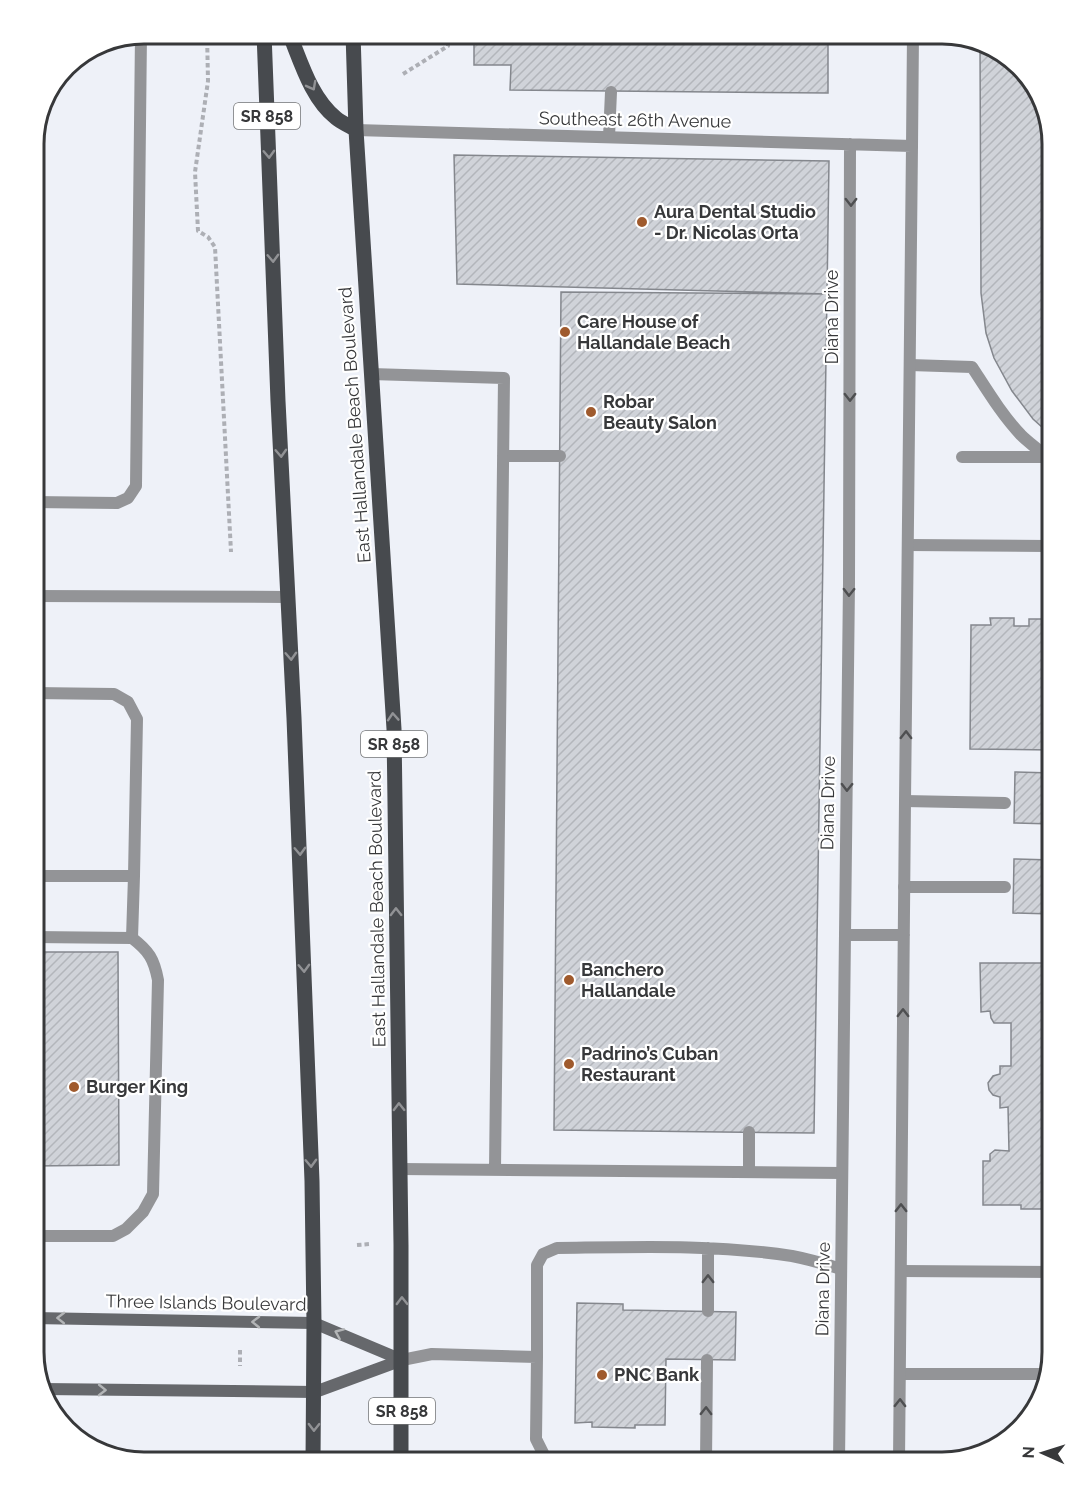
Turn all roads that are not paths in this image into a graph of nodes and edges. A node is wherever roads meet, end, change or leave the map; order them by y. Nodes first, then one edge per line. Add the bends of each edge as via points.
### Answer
1 (141, 44) edge
2 (264, 44) edge
3 (294, 44) edge
4 (352, 44) edge
5 (913, 44) edge
6 (611, 92) dead end
7 (356, 130) junction
8 (609, 137) junction
9 (850, 144) junction
10 (912, 146) junction
11 (910, 365) junction
12 (371, 374) junction
13 (1042, 454) edge
14 (503, 456) junction
15 (560, 456) dead end
16 (962, 457) dead end
17 (1042, 460) edge
18 (44, 502) edge
19 (908, 545) junction
20 (1042, 546) edge
21 (44, 596) edge
22 (288, 597) junction
23 (44, 693) edge
24 (905, 801) junction
25 (1005, 803) dead end
26 (44, 876) edge
27 (134, 876) junction
28 (904, 887) junction
29 (1005, 887) dead end
30 (845, 935) junction
31 (904, 935) junction
32 (44, 937) edge
33 (132, 938) junction
34 (749, 1132) dead end
35 (400, 1169) junction
36 (495, 1170) junction
37 (749, 1172) junction
38 (842, 1173) junction
39 (44, 1236) edge
40 (708, 1248) junction
41 (841, 1269) junction
42 (901, 1271) junction
43 (1042, 1272) edge
44 (708, 1311) dead end
45 (44, 1318) edge
46 (314, 1323) junction
47 (537, 1357) junction
48 (402, 1360) junction
49 (707, 1360) dead end
50 (900, 1374) junction
51 (1039, 1374) edge
52 (51, 1389) edge
53 (315, 1392) junction
54 (314, 1451) edge
55 (401, 1451) edge
56 (543, 1452) edge
57 (706, 1452) edge
58 (839, 1452) edge
59 (899, 1452) edge

1 - 18 street via 136,486 128,498 117,503
2 -> 22 main road, SR 858
3 -> 7 main road via 323,105 336,119
4 - 7 main road, East Hallandale Beach Boulevard / SR 858
5 - 10 street
6 - 8 street
7 - 8 street, Southeast 26th Avenue
7 - 12 main road, East Hallandale Beach Boulevard / SR 858
8 - 9 street, Southeast 26th Avenue
9 - 10 street, Southeast 26th Avenue
9 -> 30 street, Diana Drive
10 - 11 street
11 - 13 street via 972,367 1007,418
11 - 19 street
12 - 14 street via 504,378
35 -> 12 main road, East Hallandale Beach Boulevard / SR 858 via 394,729
14 - 15 street
14 - 36 street
16 - 17 street
19 - 20 street
24 -> 19 street
21 - 22 street
22 -> 46 main road, SR 858 via 312,1181
23 - 27 street via 114,694 128,702 137,719
24 - 25 street
24 - 28 street
26 - 27 street
27 - 33 street
28 - 29 street
28 - 31 street
30 - 31 street
30 - 38 street, Diana Drive
42 -> 31 street
32 - 33 street
33 - 39 street via 146,949 158,980 153,1194 143,1212 113,1236
34 - 37 street
35 - 36 street
48 -> 35 main road, East Hallandale Beach Boulevard / SR 858
36 - 37 street
37 - 38 street
38 - 41 street, Diana Drive
40 - 41 street via 793,1256
44 -> 40 street
40 - 47 street via 557,1248 543,1254 537,1265
41 - 58 street, Diana Drive
42 - 43 street
42 - 50 street
46 -> 45 street, Three Islands Boulevard
48 -> 46 street, Three Islands Boulevard
46 - 53 main road, SR 858
47 - 48 street via 432,1354
47 - 56 street via 537,1439
48 - 53 street
48 - 55 main road, East Hallandale Beach Boulevard / SR 858
57 -> 49 street
50 - 51 street
59 -> 50 street
52 -> 53 street
53 -> 54 main road, SR 858

